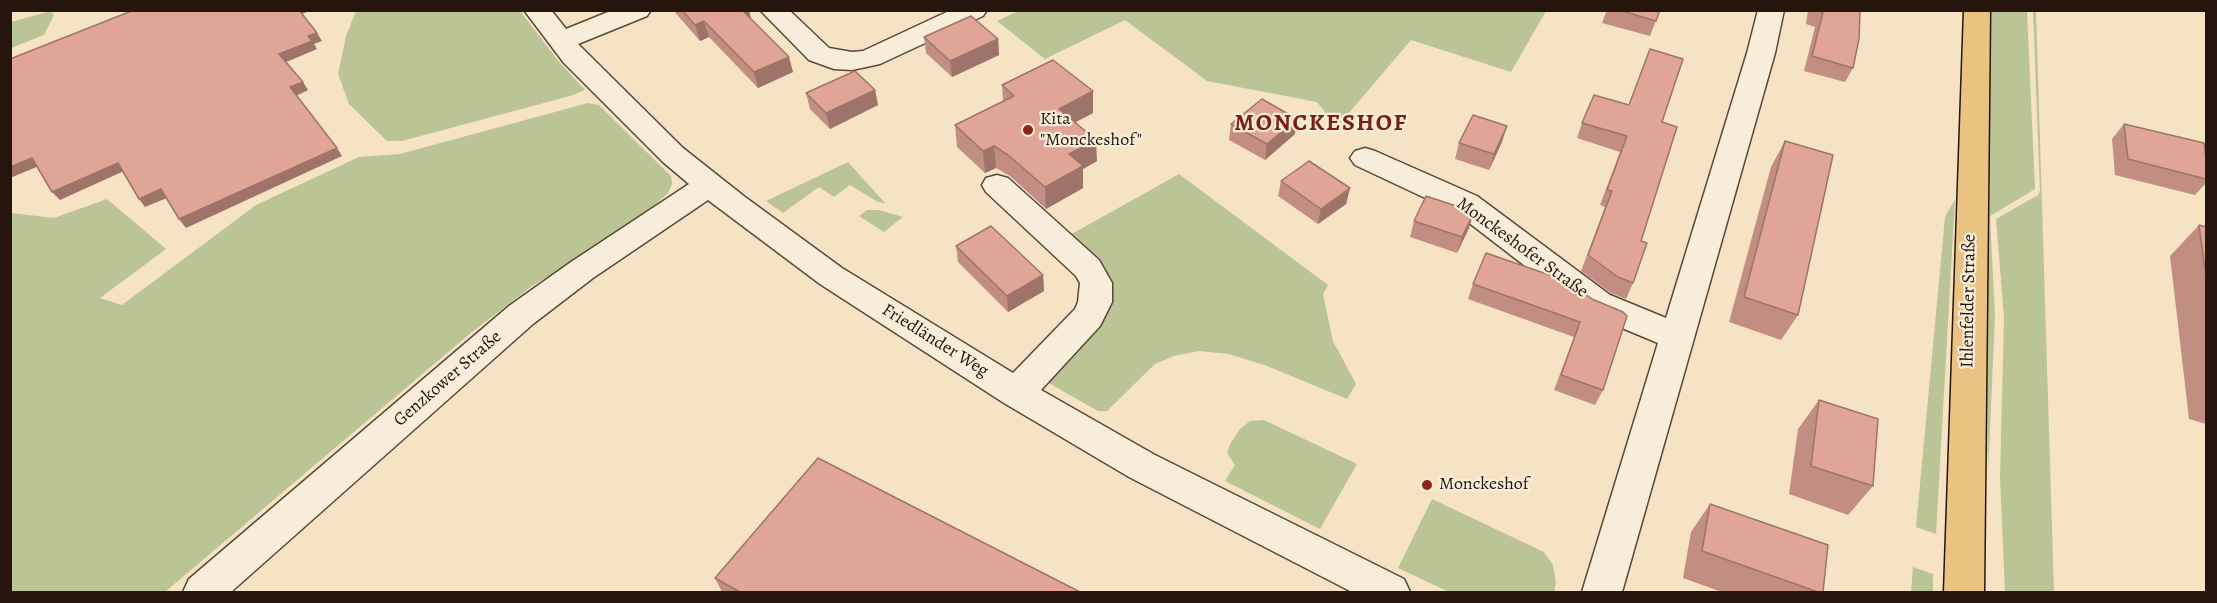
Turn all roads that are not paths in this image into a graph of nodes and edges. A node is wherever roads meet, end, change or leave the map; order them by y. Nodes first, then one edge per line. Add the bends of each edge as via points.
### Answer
1 (537, 10) edge
2 (638, 10) edge
3 (773, 10) edge
4 (974, 10) edge
5 (1771, 10) edge
6 (1977, 10) edge
7 (561, 41) junction
8 (1365, 158) dead end
9 (709, 185) junction
10 (998, 185) dead end
11 (1678, 337) junction
12 (1016, 393) junction
13 (203, 592) edge
14 (1390, 592) edge
15 (1602, 592) edge
16 (1964, 592) edge

1 - 7 street, Friedländer Weg
2 - 7 street
3 - 4 street via 819,54 852,61 870,58
5 - 11 street
6 - 16 main road, Ihlenfelder Straße
7 - 9 street, Friedländer Weg via 673,155
8 - 11 street, Monckeshofer Straße via 1466,204 1598,304
9 - 12 street, Friedländer Weg via 831,276
9 - 13 street, Genzkower Straße via 521,315
10 - 12 street via 1088,268 1096,284 1095,302 1088,317
11 - 15 street
12 - 14 street, Friedländer Weg via 1142,466

